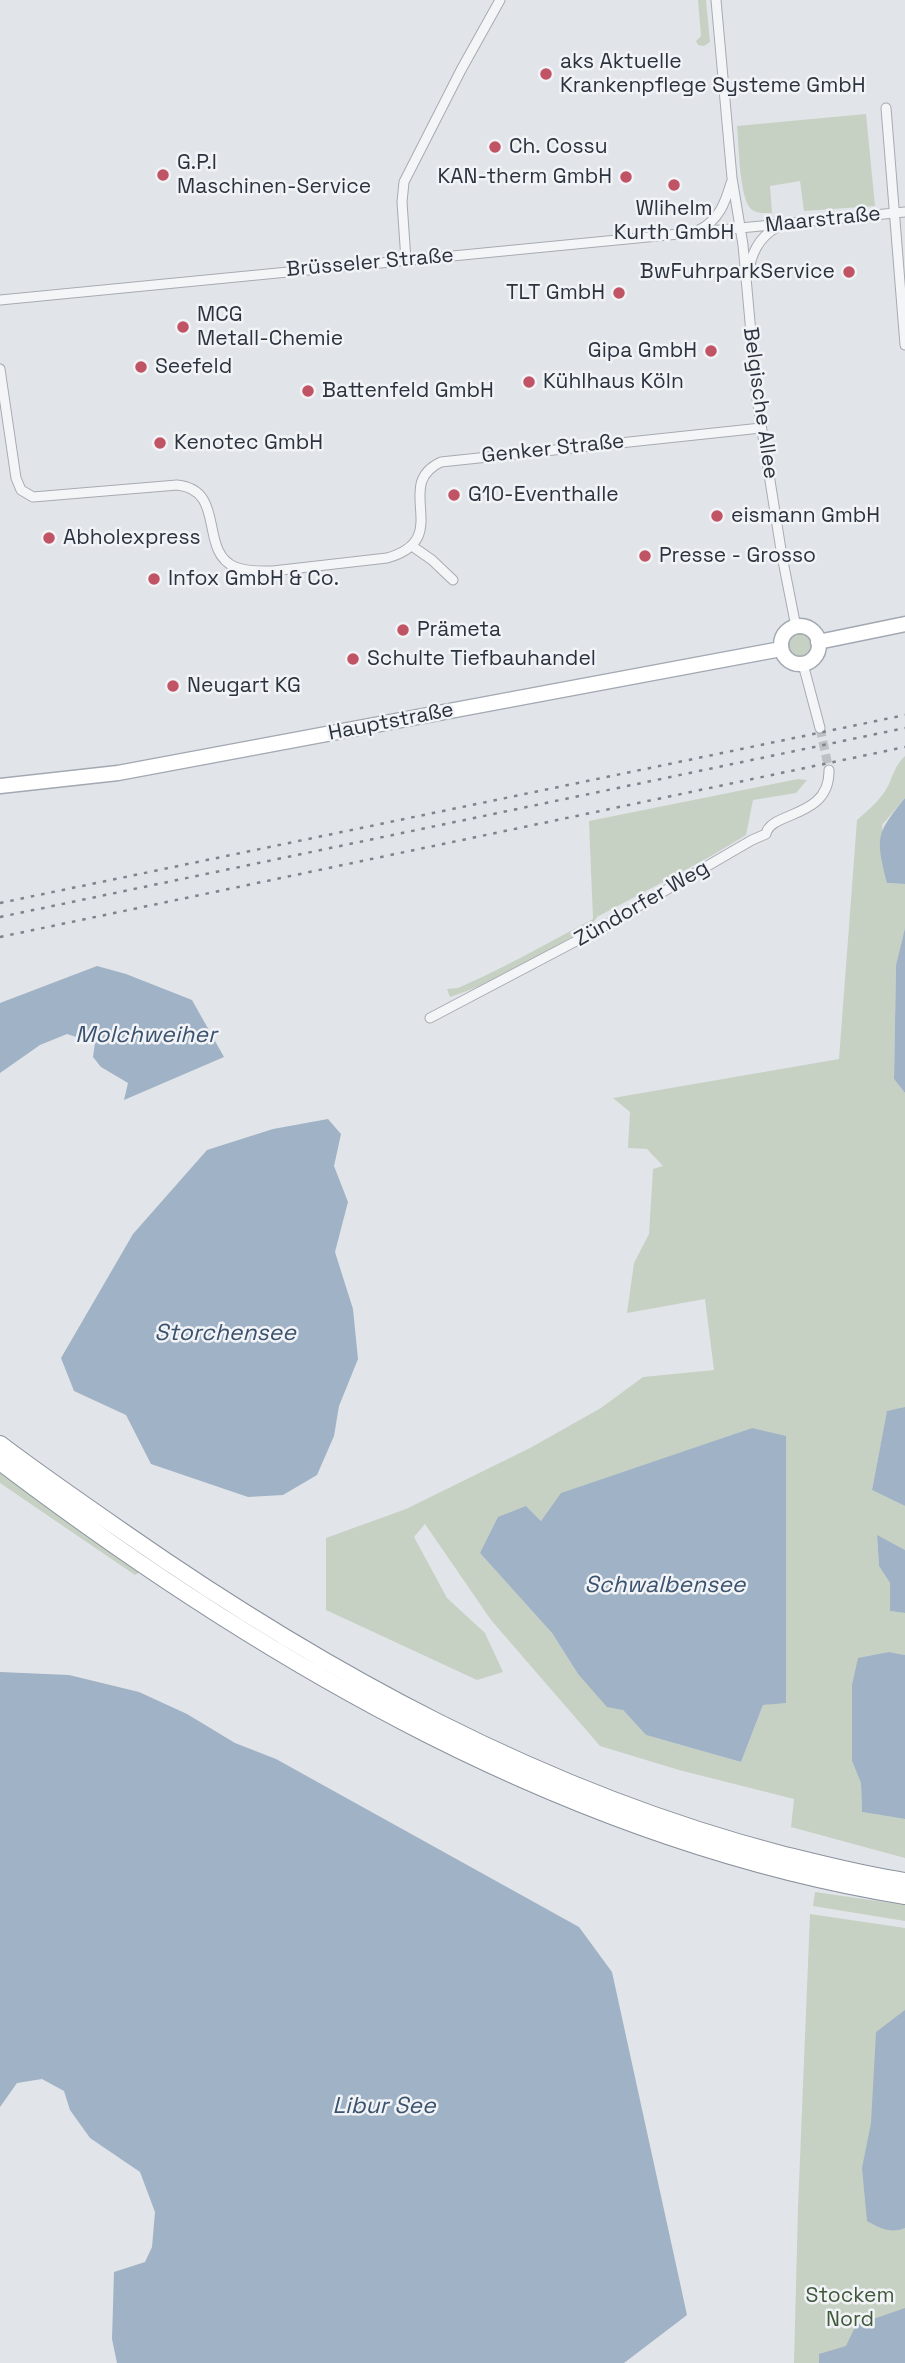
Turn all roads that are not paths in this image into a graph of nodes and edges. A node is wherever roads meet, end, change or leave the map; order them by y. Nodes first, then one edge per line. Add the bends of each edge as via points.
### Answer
1 (500, 0) edge
2 (716, 0) edge
3 (886, 108) dead end
4 (732, 178) junction
5 (905, 212) edge
6 (893, 213) junction
7 (784, 223) junction
8 (741, 228) junction
9 (695, 232) junction
10 (406, 260) junction
11 (746, 291) junction
12 (0, 300) edge
13 (905, 345) edge
14 (0, 369) edge
15 (761, 428) junction
16 (412, 546) junction
17 (453, 580) dead end
18 (905, 624) edge
19 (796, 627) junction
20 (818, 642) junction
21 (781, 649) junction
22 (803, 664) junction
23 (820, 728) tunnel mouth
24 (829, 770) tunnel mouth
25 (2, 785) edge
26 (430, 1018) dead end
27 (0, 1444) edge
28 (0, 1462) edge
29 (905, 1881) edge
30 (905, 1896) edge

1 - 10 street via 404,182
2 - 4 street, Belgische Allee
3 - 6 street
4 - 8 street, Belgische Allee
4 - 9 street, Belgische Allee via 719,214
5 - 6 street, Maarstraße
6 - 7 street, Maarstraße
6 - 13 street
7 - 8 street, Maarstraße
7 - 11 street via 766,233 758,244
8 - 9 street, Brüsseler Straße
8 - 11 street, Belgische Allee
9 - 10 street, Brüsseler Straße
10 - 12 street, Brüsseler Straße
11 - 15 street, Belgische Allee
14 - 16 street via 16,478 23,493 33,498 188,486 205,501 220,553 236,567 255,571 387,558
15 - 16 street, Genker Straße via 441,461 428,470 421,485 421,526
15 - 19 street, Belgische Allee
16 - 17 street
18 - 20 main road
19 - 20 main road via 813,632
19 - 21 main road via 783,637
20 - 22 main road via 817,653
21 - 22 main road via 787,659
21 - 25 main road, Hauptstraße via 118,773
22 - 23 street
24 - 26 street, Zündorfer Weg via 830,780 822,796 797,813 774,821 766,834 579,941
27 - 29 highway via 255,1619 391,1699 470,1738 547,1775 723,1839
28 - 30 highway via 246,1631 464,1752 541,1788 718,1852

